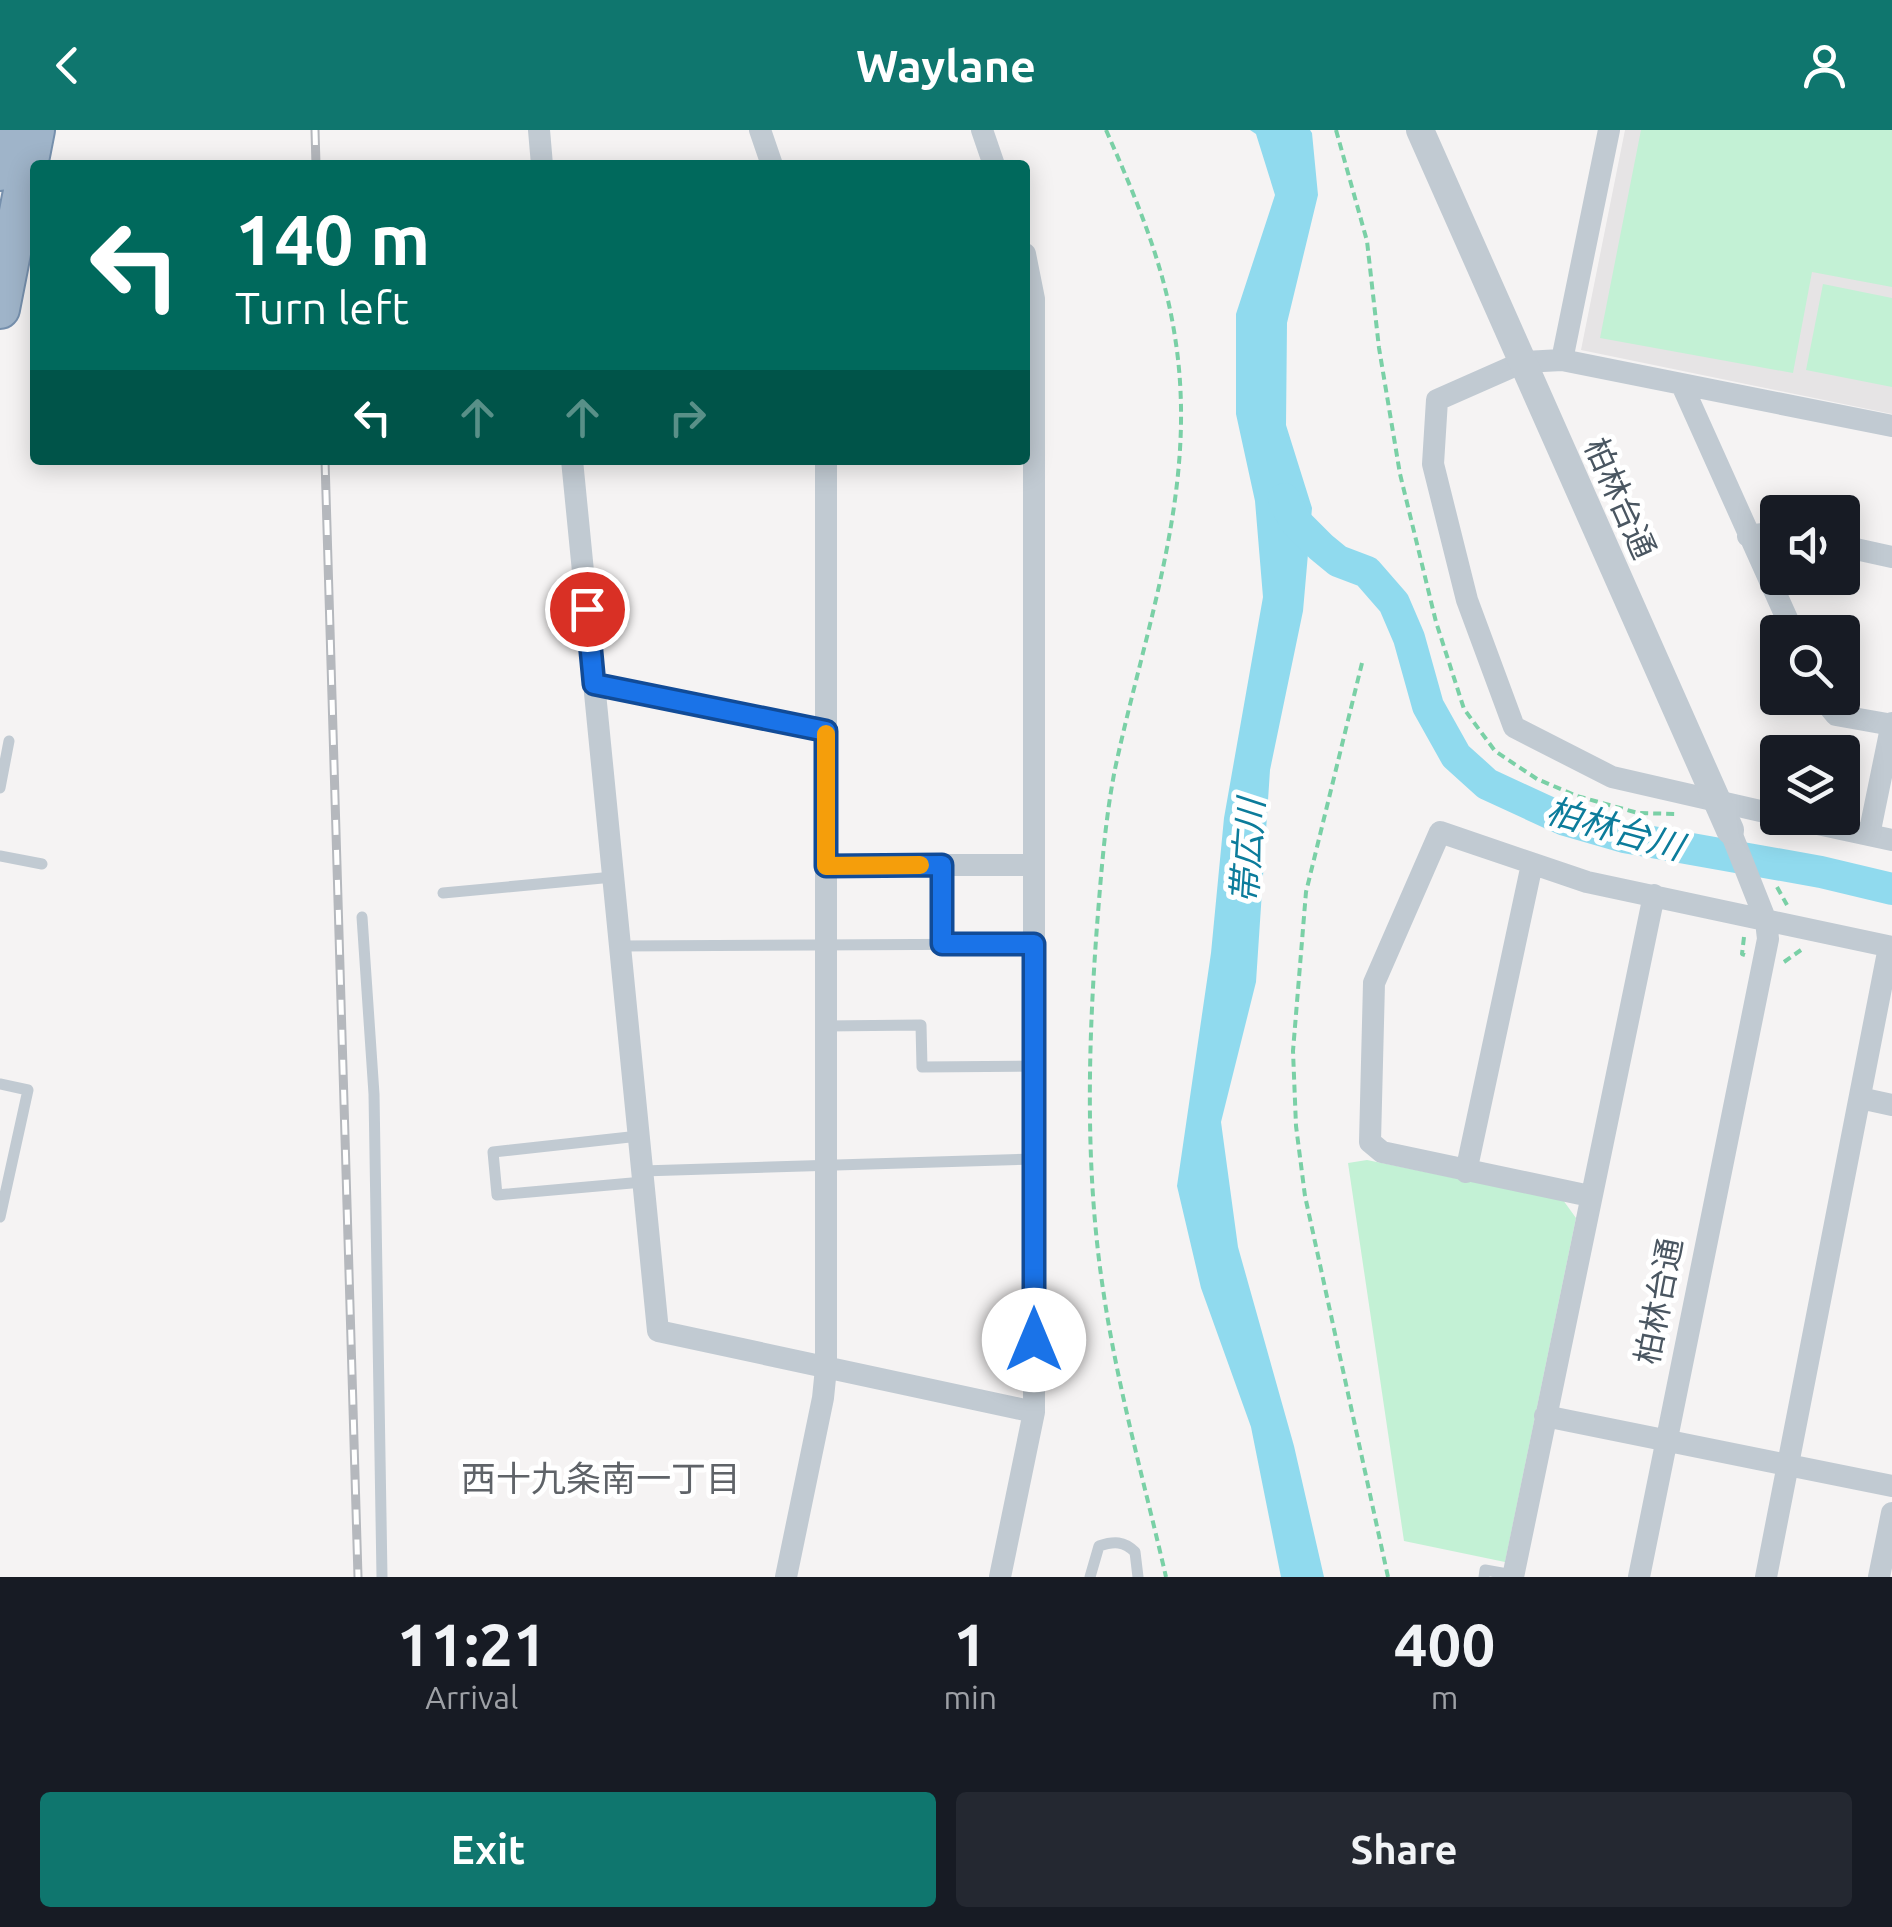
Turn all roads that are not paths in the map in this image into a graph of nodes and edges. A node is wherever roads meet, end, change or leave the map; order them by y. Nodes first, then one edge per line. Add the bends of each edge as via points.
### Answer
1 (8, 130) edge
2 (35, 130) edge
3 (539, 130) edge
4 (760, 130) edge
5 (982, 130) edge
6 (1420, 130) edge
7 (1609, 130) edge
8 (542, 160) edge
9 (770, 160) edge
10 (992, 160) edge
11 (0, 171) edge
12 (1030, 299) edge
13 (1, 300) edge
14 (1562, 360) junction
15 (1523, 362) junction
16 (1682, 385) junction
17 (1892, 426) edge
18 (572, 465) edge
19 (826, 465) edge
20 (1760, 534) edge
21 (1748, 536) junction
22 (1860, 550) edge
23 (1892, 556) edge
24 (1784, 615) edge
25 (594, 684) junction
26 (1836, 715) edge
27 (1892, 724) edge
28 (826, 731) junction
29 (9, 741) dead end
30 (0, 788) edge
31 (1717, 801) junction
32 (1760, 811) edge
33 (1730, 830) joint
34 (1881, 838) edge
35 (0, 856) edge
36 (42, 864) dead end
37 (1532, 864) junction
38 (942, 865) junction
39 (1034, 865) junction
40 (826, 866) junction
41 (614, 876) junction
42 (443, 894) dead end
43 (1654, 896) junction
44 (362, 917) dead end
45 (1766, 921) junction
46 (942, 944) junction
47 (1034, 944) junction
48 (620, 946) junction
49 (826, 947) junction
50 (1891, 947) edge
51 (826, 1026) junction
52 (1034, 1066) junction
53 (0, 1084) edge
54 (1860, 1098) junction
55 (1892, 1105) edge
56 (639, 1136) junction
57 (1034, 1159) junction
58 (825, 1166) junction
59 (1466, 1172) junction
60 (643, 1176) junction
61 (1590, 1196) junction
62 (0, 1217) edge
63 (826, 1368) junction
64 (1034, 1412) junction
65 (1545, 1416) junction
66 (1666, 1440) junction
67 (1788, 1465) junction
68 (1892, 1486) edge
69 (1892, 1514) edge
70 (1513, 1576) edge
71 (382, 1577) edge
72 (786, 1577) edge
73 (1000, 1577) edge
74 (1090, 1577) edge
75 (1138, 1577) edge
76 (1484, 1577) edge
77 (1639, 1577) edge
78 (1766, 1577) edge
79 (1879, 1577) edge

1 - 11 highway
2 - 13 highway
3 - 8 street
4 - 9 street
5 - 10 street
6 - 15 street, 柏林台通
7 - 14 street
12 - 39 street
14 - 15 street
14 - 16 street
15 - 31 street, 柏林台通
15 - 31 street via 1437,400 1433,464 1467,600 1514,727 1612,777
16 - 17 street
16 - 21 street
18 - 25 street
19 - 28 street
20 - 21 street
21 - 24 street
22 - 23 street
25 - 28 street
25 - 41 street
26 - 27 street
27 - 34 street
28 - 40 street
29 - 30 lane
31 - 32 street
31 - 33 street, 柏林台通
33 - 45 street, 柏林台通
35 - 36 lane
37 - 43 street
37 - 59 street
37 - 59 street via 1440,832 1374,984 1370,1142 1382,1152
38 - 39 street
38 - 40 street
38 - 46 lane
39 - 47 street
40 - 49 street
41 - 42 lane
41 - 48 street
43 - 45 street
43 - 61 street
44 - 71 lane via 374,1094
45 - 50 street
45 - 66 street, 柏林台通 via 1768,938
46 - 47 lane
46 - 49 lane
47 - 52 street
48 - 49 lane
48 - 56 street
49 - 51 street
50 - 54 street
51 - 52 lane via 921,1025 922,1067
51 - 58 street
52 - 57 street
53 - 62 lane via 28,1090
54 - 55 street
54 - 67 street
56 - 60 street
56 - 60 lane via 493,1152 497,1195
57 - 58 lane
57 - 64 street
58 - 60 lane
58 - 63 street
59 - 61 street
60 - 63 street via 658,1331
61 - 65 street
63 - 64 street
63 - 72 street
64 - 73 street
65 - 66 street
65 - 70 street
66 - 67 street
66 - 77 street, 柏林台通
67 - 68 street
67 - 78 street
69 - 79 street
70 - 76 lane via 1485,1570
74 - 75 lane via 1099,1546 1112,1542 1135,1552

